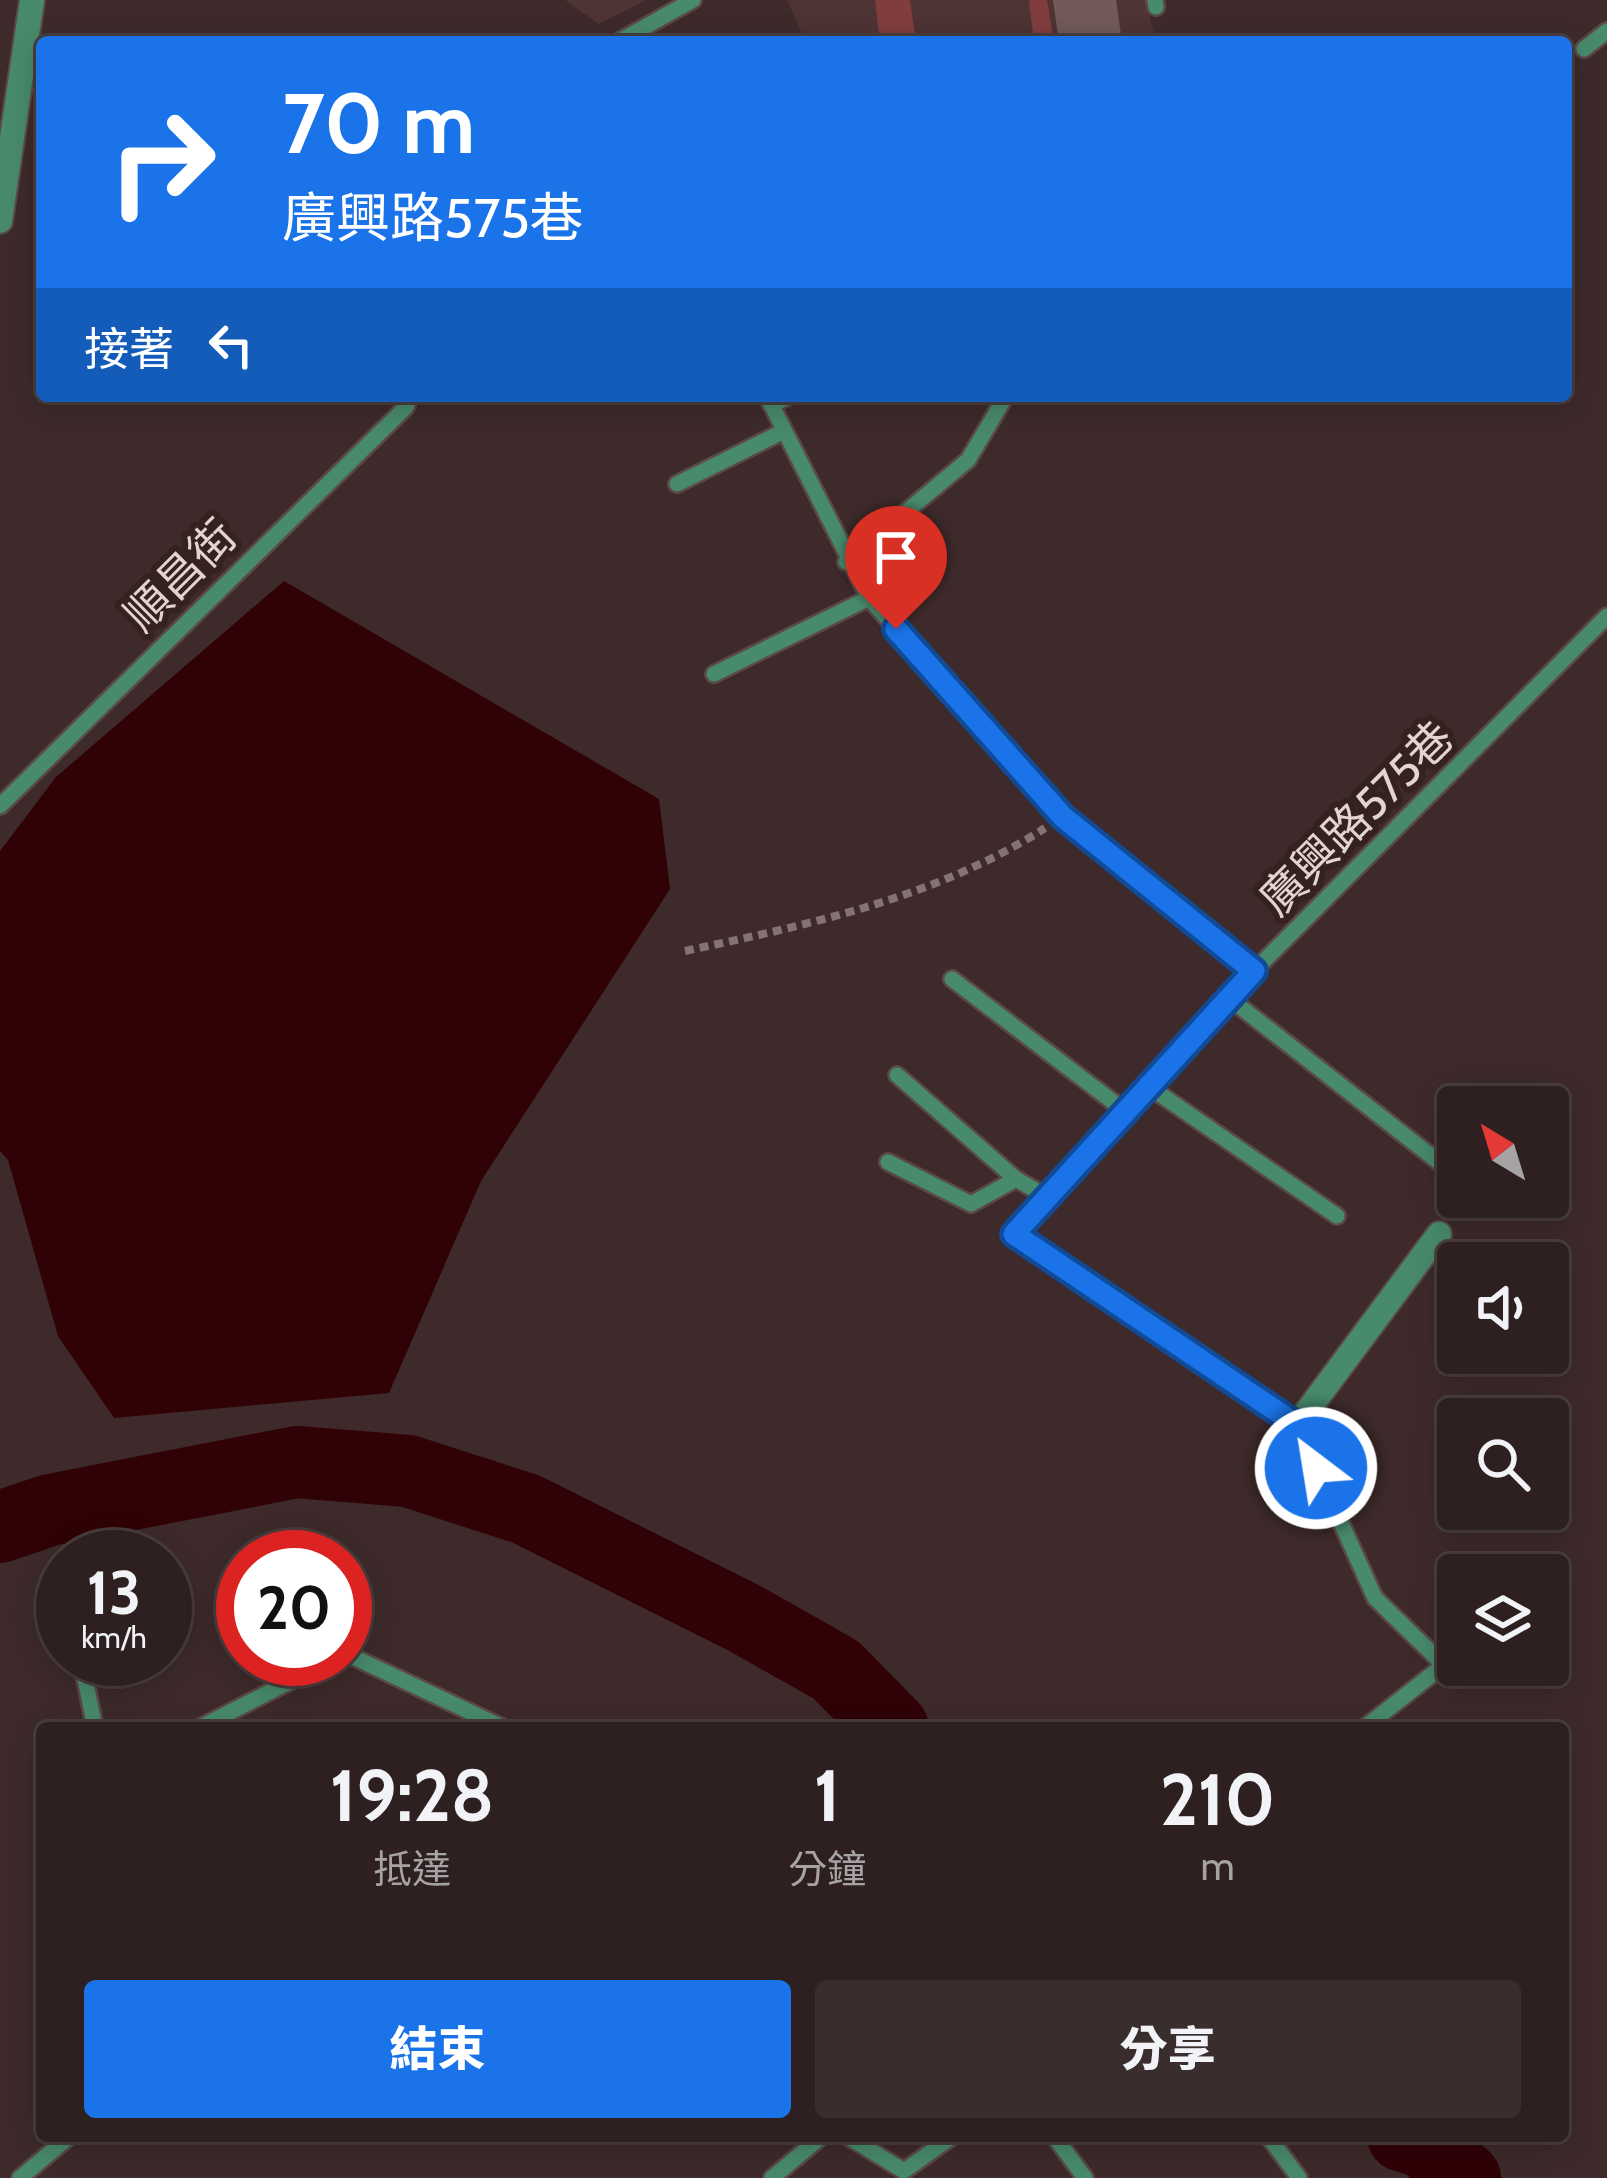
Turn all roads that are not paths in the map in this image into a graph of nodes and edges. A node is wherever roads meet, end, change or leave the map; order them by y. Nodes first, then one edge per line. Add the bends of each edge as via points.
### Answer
1 (32, 0) edge
2 (693, 0) edge
3 (1607, 31) edge
4 (629, 36) edge
5 (1583, 49) dead end
6 (0, 220) edge
7 (408, 402) edge
8 (770, 402) edge
9 (1002, 402) edge
10 (784, 430) junction
11 (676, 484) dead end
12 (846, 562) junction
13 (868, 598) junction
14 (1607, 616) edge
15 (714, 674) dead end
16 (0, 806) edge
17 (1254, 971) junction
18 (952, 979) dead end
19 (1229, 998) junction
20 (897, 1076) dead end
21 (1148, 1087) junction
22 (1125, 1111) junction
23 (1437, 1161) edge
24 (888, 1162) dead end
25 (1016, 1179) junction
26 (1047, 1197) junction
27 (1337, 1216) dead end
28 (1439, 1234) dead end
29 (1297, 1425) junction
30 (372, 1666) edge
31 (86, 1686) edge
32 (282, 1686) edge
33 (94, 1722) edge
34 (212, 1722) edge
35 (491, 1722) edge
36 (1372, 1722) edge
37 (63, 2142) edge
38 (815, 2142) edge
39 (857, 2142) edge
40 (945, 2142) edge
41 (1058, 2142) edge
42 (1272, 2142) edge
43 (20, 2178) edge
44 (772, 2178) edge
45 (1085, 2178) edge
46 (1299, 2178) edge

1 - 6 street
2 - 4 lane
3 - 5 lane
7 - 16 lane, 順昌街
8 - 10 lane
9 - 12 lane via 968,460
10 - 11 lane
10 - 12 lane
12 - 13 lane
13 - 15 lane
13 - 17 lane via 1063,817
14 - 17 lane, 廣興路575巷
17 - 19 lane, 廣興路575巷
18 - 22 lane
19 - 21 lane, 廣興路575巷
19 - 23 lane
20 - 25 lane
21 - 22 lane, 廣興路575巷
21 - 27 lane
22 - 26 lane, 廣興路575巷
24 - 25 lane via 970,1204
25 - 26 lane
26 - 29 lane, 廣興路575巷 via 1014,1234
28 - 29 street
29 - 36 lane via 1375,1598 1444,1665
30 - 35 lane
31 - 33 lane
32 - 34 lane
37 - 43 lane
38 - 44 lane
39 - 40 lane via 904,2171
41 - 45 lane
42 - 46 lane

